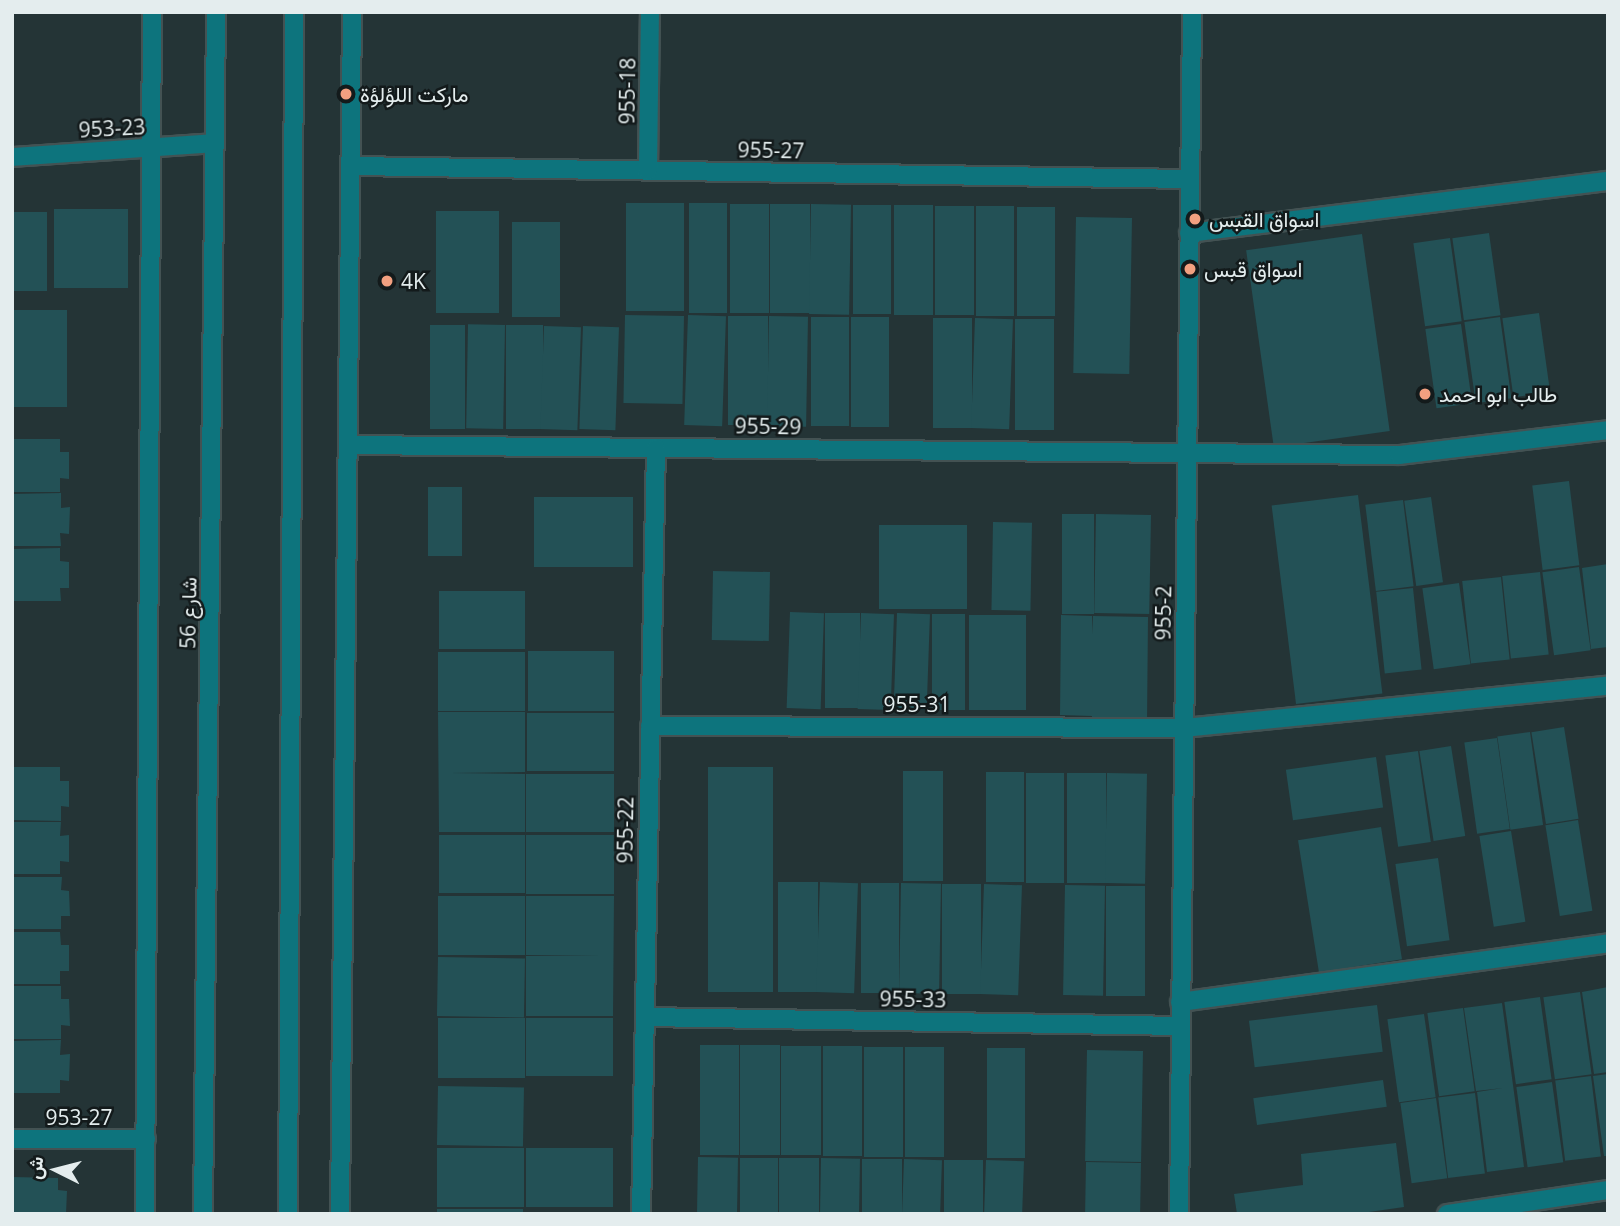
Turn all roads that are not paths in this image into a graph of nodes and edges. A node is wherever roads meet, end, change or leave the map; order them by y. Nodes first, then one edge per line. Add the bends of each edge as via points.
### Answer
1 (152, 12) edge
2 (216, 12) edge
3 (294, 12) edge
4 (352, 12) edge
5 (650, 12) edge
6 (1192, 12) edge
7 (215, 143) junction
8 (149, 149) junction
9 (12, 157) edge
10 (352, 166) junction
11 (648, 171) junction
12 (1190, 179) junction
13 (1608, 181) edge
14 (1189, 233) junction
15 (1608, 430) edge
16 (349, 444) junction
17 (656, 448) junction
18 (1187, 454) junction
19 (1608, 687) edge
20 (650, 726) junction
21 (1184, 728) junction
22 (1608, 943) edge
23 (1180, 1002) junction
24 (645, 1017) junction
25 (1181, 1026) junction
26 (12, 1139) edge
27 (146, 1139) junction
28 (1608, 1190) edge
29 (145, 1214) edge
30 (204, 1214) edge
31 (288, 1214) edge
32 (340, 1214) edge
33 (641, 1214) edge
34 (1179, 1214) edge
35 (1447, 1214) edge

1 - 8 street
2 - 7 street, شارع 56
3 - 31 street
4 - 10 street
5 - 11 street, 955-18
6 - 12 street, 955-2
7 - 8 street, 953-23
7 - 30 street, شارع 56
8 - 9 street, 953-23
8 - 27 street
10 - 11 street, 955-27
10 - 16 street
11 - 12 street, 955-27
12 - 14 street, 955-2
13 - 14 street
14 - 18 street, 955-2
15 - 18 street, 955-29 via 1399,455
16 - 17 street, 955-29
16 - 32 street
17 - 18 street, 955-29
17 - 20 street, 955-22
18 - 21 street, 955-2
19 - 21 street, 955-31
20 - 21 street, 955-31
20 - 24 street, 955-22
21 - 23 street, 955-2
22 - 23 street
23 - 25 street, 955-2
24 - 25 street, 955-33
24 - 33 street, 955-22
25 - 34 street, 955-2
26 - 27 street, 953-27
27 - 29 street
28 - 35 street

